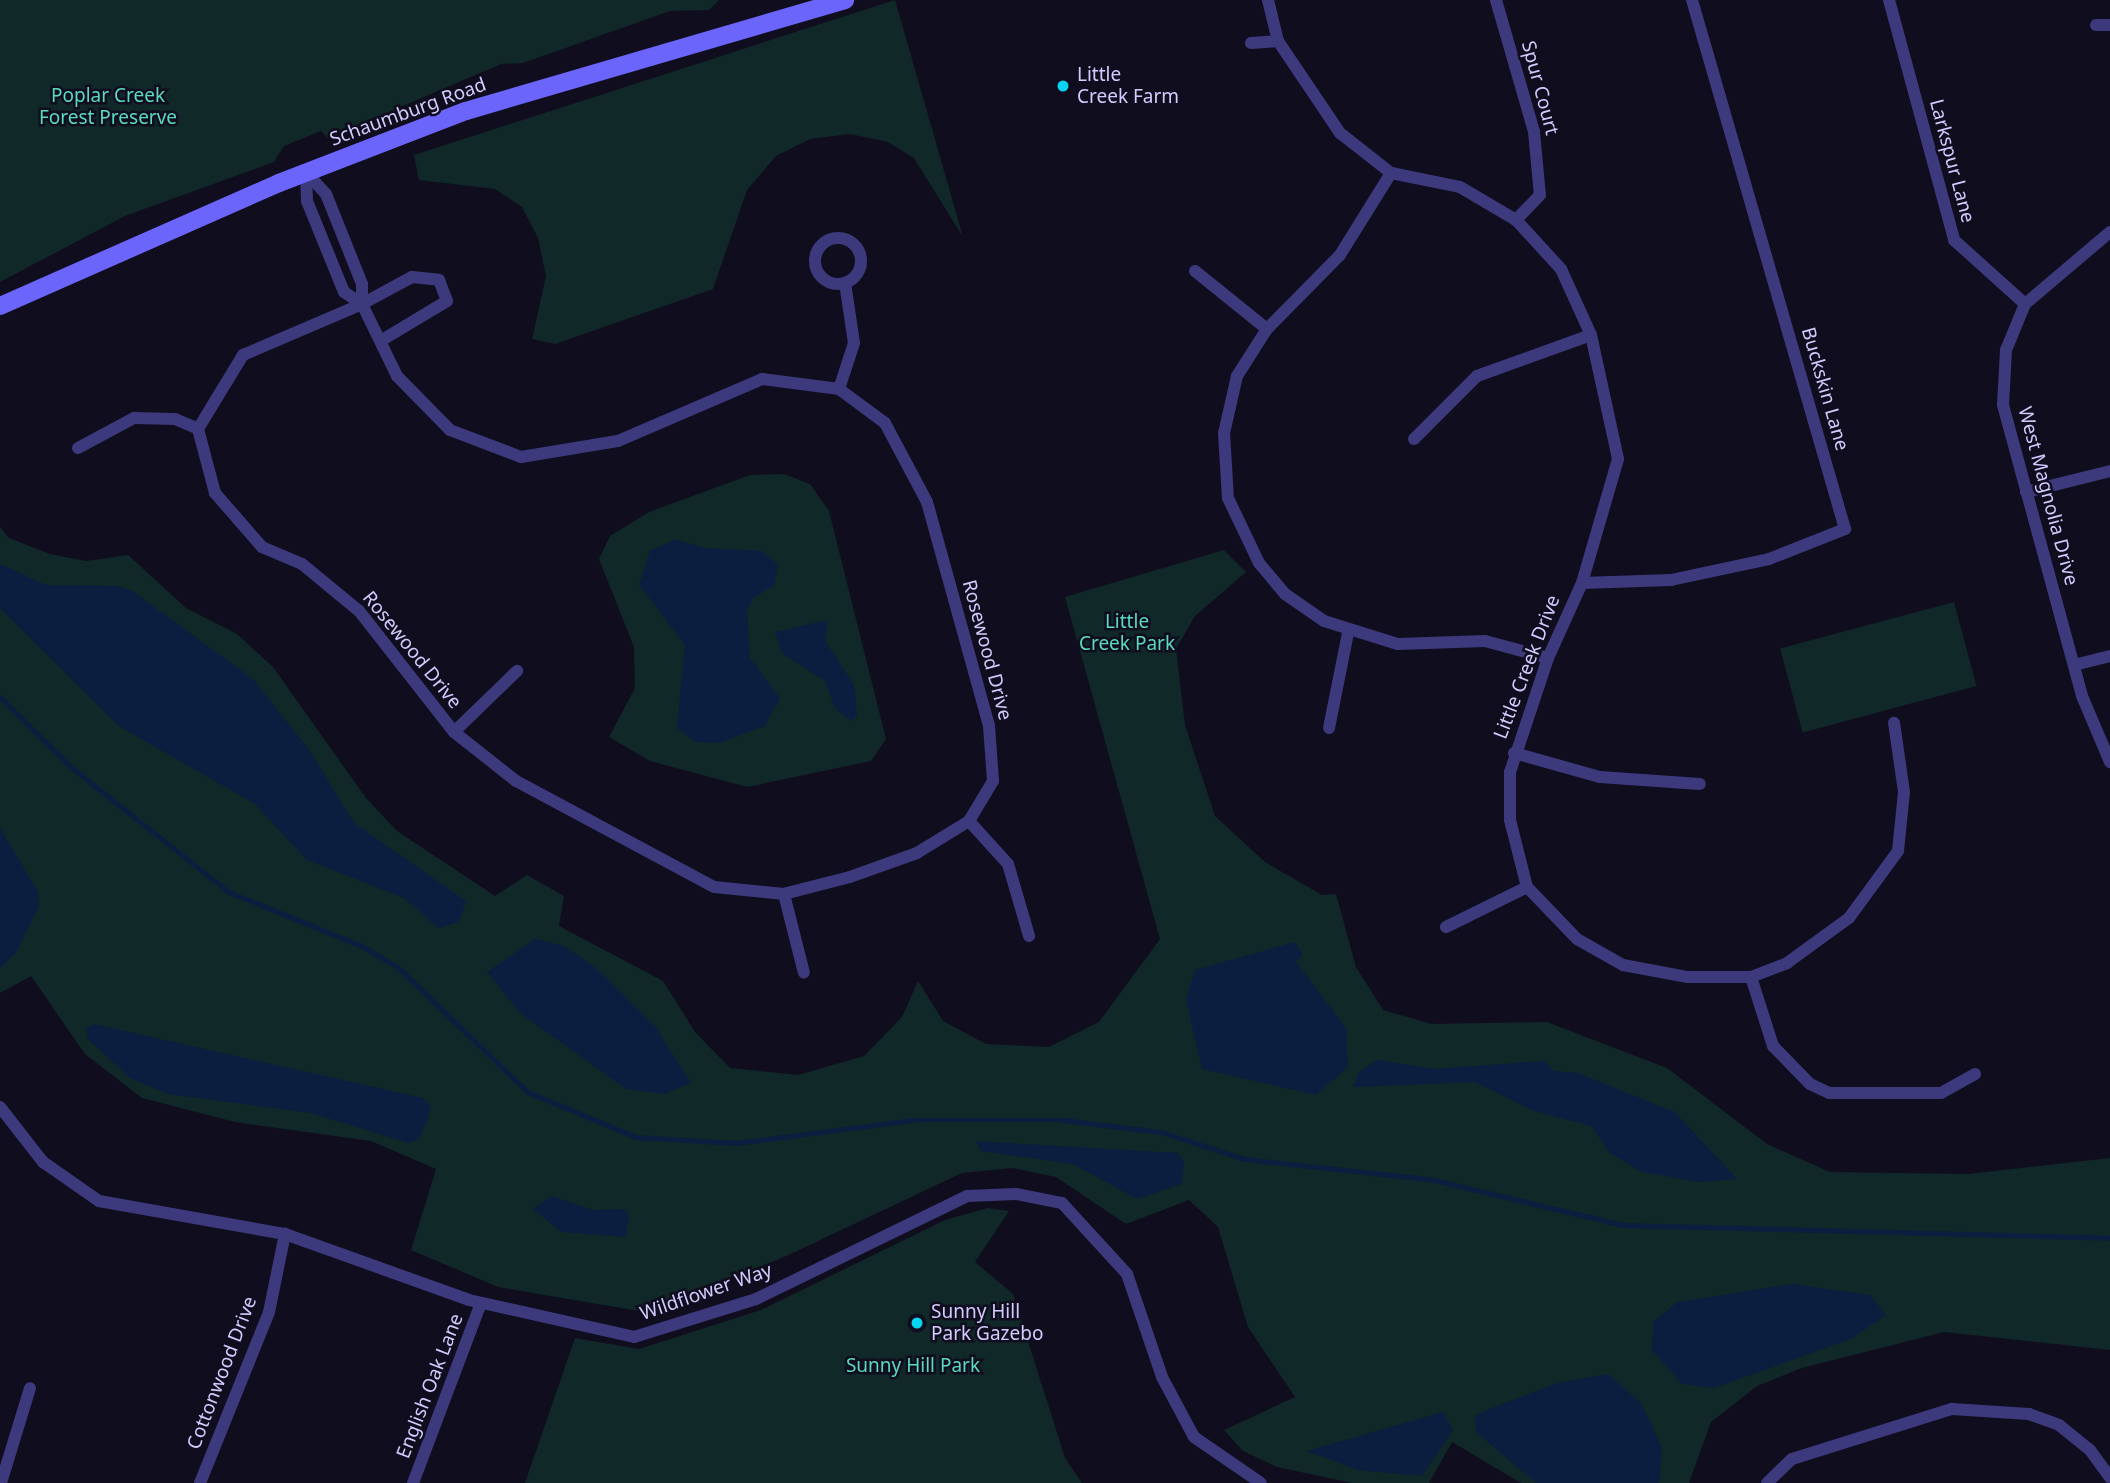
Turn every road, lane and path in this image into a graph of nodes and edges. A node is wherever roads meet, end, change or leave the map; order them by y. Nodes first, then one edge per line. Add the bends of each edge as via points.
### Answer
1 (845, 0) edge
2 (1268, 0) edge
3 (1496, 0) edge
4 (1692, 0) edge
5 (1889, 0) edge
6 (2096, 25) dead end
7 (2110, 25) edge
8 (1278, 41) junction
9 (1251, 43) dead end
10 (306, 172) junction
11 (1391, 173) junction
12 (1516, 220) junction
13 (2110, 232) edge
14 (1195, 271) dead end
15 (845, 283) dead end
16 (362, 304) junction
17 (2025, 304) junction
18 (0, 306) edge
19 (1267, 329) junction
20 (1591, 335) junction
21 (382, 340) junction
22 (839, 389) junction
23 (198, 429) junction
24 (1414, 439) dead end
25 (78, 448) dead end
26 (2110, 471) edge
27 (2026, 492) junction
28 (1582, 583) junction
29 (1348, 633) junction
30 (2110, 656) edge
31 (1548, 658) junction
32 (2074, 665) junction
33 (517, 671) dead end
34 (1894, 723) dead end
35 (1329, 728) dead end
36 (454, 732) junction
37 (1514, 753) junction
38 (2110, 762) edge
39 (1700, 784) dead end
40 (969, 821) junction
41 (1527, 887) junction
42 (784, 894) junction
43 (1446, 927) dead end
44 (1029, 936) dead end
45 (804, 972) dead end
46 (1751, 977) junction
47 (1975, 1074) dead end
48 (0, 1107) edge
49 (285, 1234) junction
50 (481, 1303) junction
51 (30, 1388) dead end
52 (2110, 1478) edge
53 (1, 1483) edge
54 (200, 1483) edge
55 (413, 1483) edge
56 (1261, 1483) edge
57 (1767, 1483) edge

1 - 10 main road, Schaumburg Road via 598,69
2 - 8 street, Little Creek Drive
3 - 12 street, Spur Court via 1535,132 1540,195
4 - 28 street, Buckskin Lane via 1845,529 1769,559 1671,580
5 - 17 street, Larkspur Lane via 1954,240
6 - 7 street
8 - 9 street
8 - 11 street, Little Creek Drive via 1340,133
10 - 16 street, Rosewood Drive via 326,194 362,284
10 - 16 street, Rosewood Drive via 307,201 344,292
10 - 18 main road, Schaumburg Road
11 - 12 street, Little Creek Drive via 1460,187
11 - 19 street via 1340,255
12 - 20 street, Little Creek Drive via 1561,269
13 - 17 street, West Magnolia Drive
14 - 19 street
15 - 22 street via 854,343
16 - 21 street, Rosewood Drive
16 - 21 street via 412,277 439,280 447,301
16 - 23 street via 243,355
17 - 27 street, West Magnolia Drive via 2006,350 2003,405
19 - 29 street via 1231,398 1223,456 1228,498 1247,544 1285,594
20 - 24 street via 1477,376
20 - 28 street, Little Creek Drive via 1618,459
21 - 22 street, Rosewood Drive via 397,376 450,430 521,457 618,441 762,379
22 - 40 street, Rosewood Drive via 885,423 927,502 989,726 993,782
23 - 25 street via 175,419 134,418
23 - 36 street, Rosewood Drive via 215,493 262,547 302,564 359,611
26 - 27 street
27 - 32 street, West Magnolia Drive
28 - 31 street, Little Creek Drive
29 - 31 street via 1398,644 1485,640
29 - 35 street
30 - 32 street
31 - 37 street, Little Creek Drive
32 - 38 street, West Magnolia Drive via 2095,737
33 - 36 street
34 - 46 street, Little Creek Drive via 1904,792 1898,851 1849,918 1787,963
36 - 42 street, Rosewood Drive via 516,781 714,887
37 - 39 street via 1600,777
37 - 41 street, Little Creek Drive via 1510,820
40 - 42 street, Rosewood Drive via 917,853
40 - 44 street via 1008,864
41 - 43 street
41 - 46 street, Little Creek Drive via 1577,939 1623,965 1688,977
42 - 45 street
46 - 47 street via 1773,1046 1810,1084 1829,1093 1941,1093
48 - 49 street, Wildflower Way via 43,1162 99,1201
49 - 50 street, Wildflower Way
49 - 54 street, Cottonwood Drive via 269,1312
50 - 55 street, English Oak Lane
50 - 56 street, Wildflower Way via 634,1337 756,1299 967,1196 1016,1194 1062,1203 1128,1274 1162,1377 1194,1437
51 - 53 street
52 - 57 street via 2090,1450 2059,1425 2029,1414 1952,1409 1792,1459

